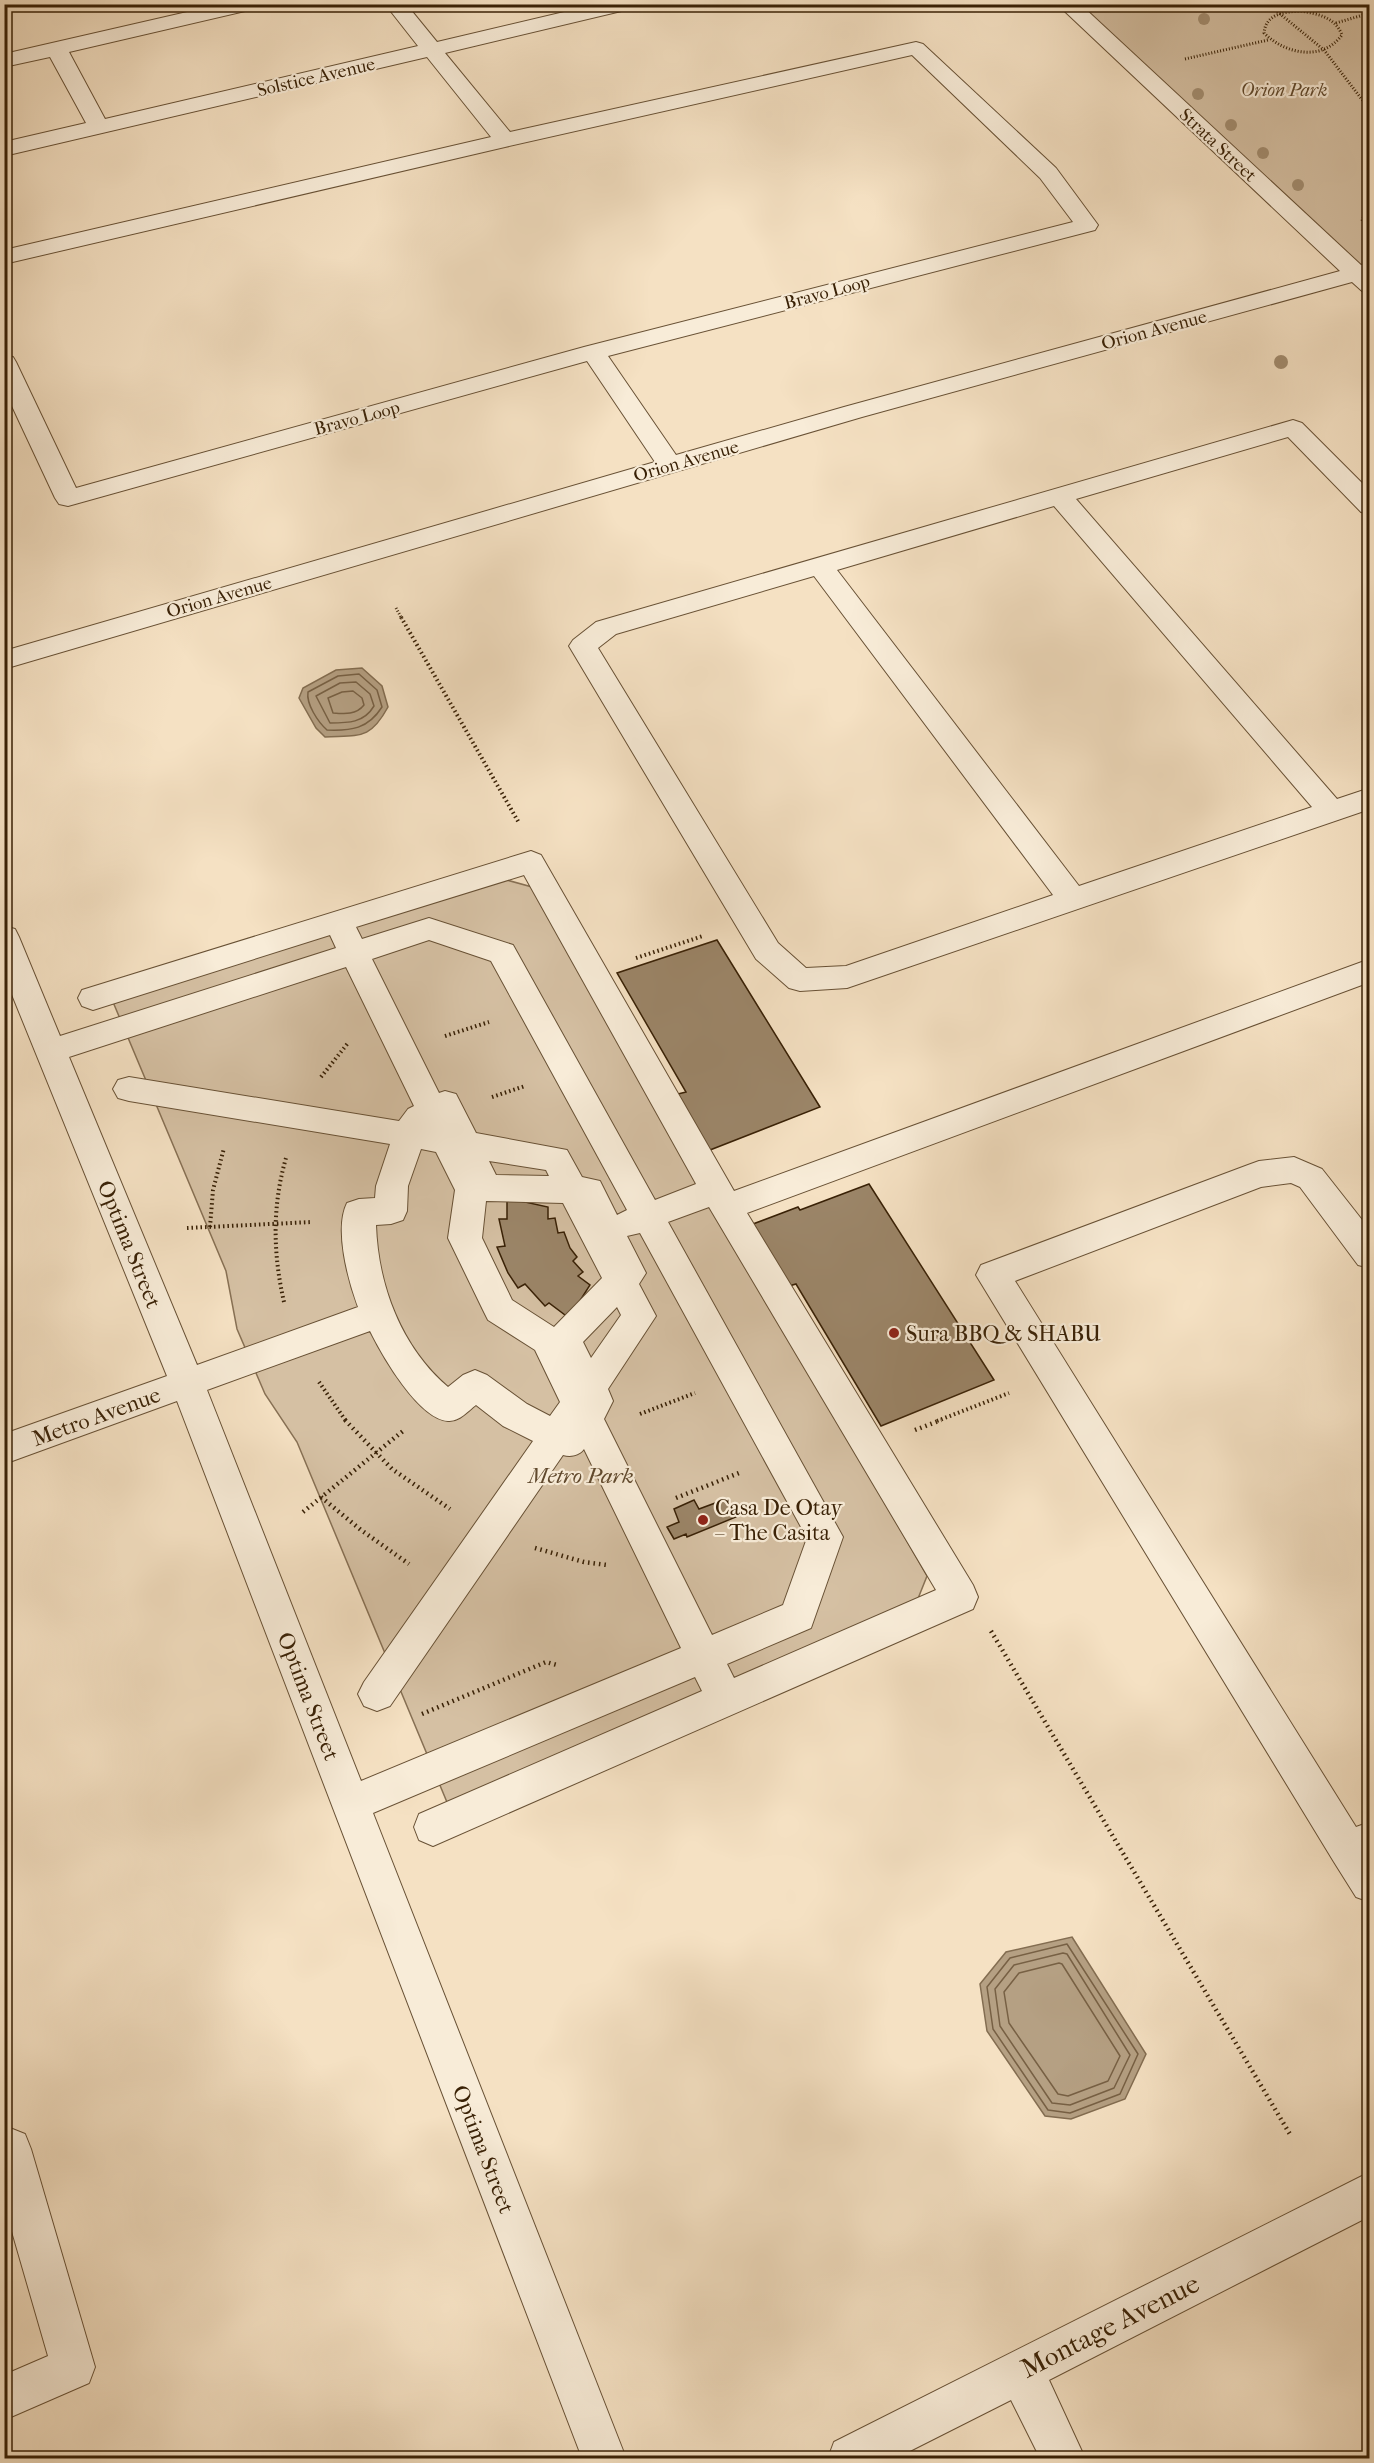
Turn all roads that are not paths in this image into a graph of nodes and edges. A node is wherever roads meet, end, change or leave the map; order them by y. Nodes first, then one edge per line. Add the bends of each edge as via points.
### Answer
1 (251, 4) edge
2 (394, 4) edge
3 (627, 4) edge
4 (1067, 4) edge
5 (56, 50) junction
6 (433, 50) junction
7 (4, 61) edge
8 (99, 127) junction
9 (505, 140) junction
10 (4, 148) edge
11 (4, 257) edge
12 (1365, 277) edge
13 (593, 352) junction
14 (4, 362) edge
15 (670, 465) junction
16 (1059, 496) junction
17 (1370, 506) edge
18 (820, 566) junction
19 (4, 660) edge
20 (1370, 798) edge
21 (1331, 811) junction
22 (1072, 899) junction
23 (338, 922) junction
24 (4, 937) edge
25 (354, 953) junction
26 (1370, 970) edge
27 (93, 998) dead end
28 (51, 1051) junction
29 (129, 1089) dead end
30 (448, 1127) junction
31 (409, 1135) junction
32 (722, 1198) junction
33 (648, 1216) junction
34 (602, 1233) junction
35 (1370, 1255) edge
36 (621, 1282) junction
37 (378, 1314) junction
38 (187, 1383) junction
39 (586, 1410) junction
40 (556, 1436) junction
41 (4, 1449) edge
42 (703, 1656) junction
43 (377, 1694) dead end
44 (725, 1699) junction
45 (351, 1804) junction
46 (433, 1827) dead end
47 (1359, 1845) edge
48 (1370, 1883) edge
49 (10, 2149) dead end
50 (1370, 2193) edge
51 (1021, 2371) junction
52 (4, 2398) edge
53 (604, 2458) edge
54 (850, 2458) edge
55 (1063, 2458) edge

1 - 5 street
2 - 6 street
3 - 6 street, Solstice Avenue
4 - 12 street, Strata Street
5 - 7 street
5 - 8 street
6 - 8 street, Solstice Avenue
6 - 9 street
8 - 10 street, Solstice Avenue
9 - 11 street, Bravo Loop
9 - 13 street, Bravo Loop via 916,48 1048,173 1087,225
12 - 15 street, Orion Avenue via 853,412
13 - 14 street, Bravo Loop via 68,498
13 - 15 street
15 - 19 street, Orion Avenue
16 - 17 street via 1293,428
16 - 18 street
16 - 21 street
18 - 22 street
18 - 22 street via 606,628 583,646 767,951 800,980 847,977
20 - 21 street
21 - 22 street
23 - 25 street
23 - 27 street
23 - 32 street via 531,862
24 - 28 street, Optima Street
25 - 28 street
25 - 30 street via 402,1050
25 - 33 street via 429,929 502,953
26 - 32 street
28 - 38 street, Optima Street
29 - 31 street
30 - 31 street
30 - 34 street via 556,1159 572,1191
30 - 39 street via 471,1190 465,1238 500,1310 547,1340
31 - 37 street via 393,1186 391,1211 359,1212 363,1268
32 - 33 street
32 - 44 street via 960,1597
33 - 34 street
33 - 42 street via 825,1537 798,1616
34 - 36 street
35 - 47 street via 1311,1178 1294,1170 1259,1174 993,1275
36 - 39 street via 639,1316
36 - 39 street via 564,1339
37 - 38 street, Metro Avenue
37 - 40 street via 405,1362 440,1401 449,1407 475,1385 515,1415
38 - 41 street, Metro Avenue
38 - 45 street, Optima Street
39 - 40 street
39 - 42 street
40 - 43 street
42 - 44 street
42 - 45 street
44 - 46 street
45 - 53 street, Optima Street
47 - 48 street
49 - 52 street via 73,2367
50 - 51 street, Montage Avenue
51 - 54 street, Montage Avenue
51 - 55 street

